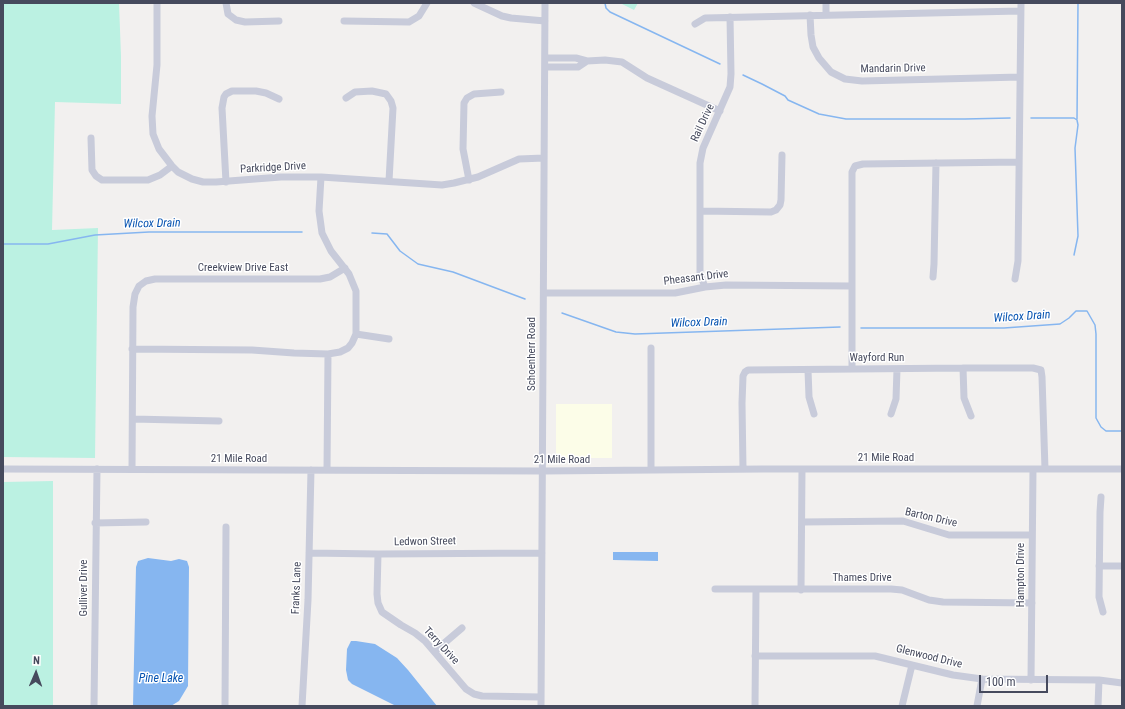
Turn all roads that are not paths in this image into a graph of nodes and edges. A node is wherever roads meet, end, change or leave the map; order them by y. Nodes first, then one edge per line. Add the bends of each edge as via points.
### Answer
1 (157, 3) edge
2 (226, 3) edge
3 (427, 3) edge
4 (474, 3) edge
5 (545, 3) edge
6 (826, 3) edge
7 (1021, 3) edge
8 (1020, 11) junction
9 (810, 15) junction
10 (826, 15) junction
11 (730, 17) junction
12 (279, 21) dead end
13 (344, 21) dead end
14 (545, 21) junction
15 (696, 24) dead end
16 (545, 58) junction
17 (587, 61) junction
18 (545, 67) junction
19 (1020, 78) junction
20 (500, 92) dead end
21 (346, 98) dead end
22 (279, 99) dead end
23 (720, 111) junction
24 (91, 138) dead end
25 (782, 155) dead end
26 (544, 158) junction
27 (1020, 162) junction
28 (936, 163) junction
29 (172, 166) junction
30 (321, 177) junction
31 (469, 180) junction
32 (389, 181) junction
33 (226, 182) junction
34 (700, 211) junction
35 (345, 268) junction
36 (933, 277) dead end
37 (1015, 279) dead end
38 (851, 286) junction
39 (705, 287) junction
40 (544, 293) junction
41 (356, 334) junction
42 (389, 339) dead end
43 (651, 348) dead end
44 (132, 349) junction
45 (328, 354) junction
46 (963, 368) junction
47 (852, 369) junction
48 (897, 369) junction
49 (808, 370) junction
50 (814, 414) dead end
51 (891, 414) dead end
52 (971, 416) dead end
53 (133, 419) junction
54 (219, 421) dead end
55 (3, 469) edge
56 (97, 469) junction
57 (132, 469) junction
58 (743, 469) junction
59 (802, 469) junction
60 (1033, 469) junction
61 (1045, 469) junction
62 (1122, 469) edge
63 (311, 470) junction
64 (327, 470) junction
65 (650, 470) junction
66 (543, 471) junction
67 (1102, 497) dead end
68 (146, 522) dead end
69 (802, 522) junction
70 (95, 523) junction
71 (226, 527) dead end
72 (1032, 535) junction
73 (309, 553) junction
74 (542, 553) junction
75 (378, 554) junction
76 (1099, 566) junction
77 (1122, 566) edge
78 (715, 589) dead end
79 (756, 590) junction
80 (801, 590) junction
81 (1032, 603) junction
82 (1103, 612) dead end
83 (462, 628) dead end
84 (435, 651) junction
85 (755, 656) junction
86 (912, 665) junction
87 (982, 680) junction
88 (1031, 680) junction
89 (1098, 680) junction
90 (1122, 683) edge
91 (541, 697) junction
92 (94, 706) edge
93 (225, 706) edge
94 (302, 706) edge
95 (541, 706) edge
96 (755, 706) edge
97 (902, 706) edge
98 (977, 706) edge
99 (1098, 706) edge

1 - 29 street, Parkridge Drive via 153,134 159,149
2 - 12 street via 228,14 236,20
3 - 13 street via 419,16 409,22
4 - 14 street via 506,17
5 - 14 street, Schoenherr Road
6 - 10 street
7 - 8 street
8 - 10 street
8 - 19 street
9 - 10 street
9 - 11 street
9 - 19 street, Mandarin Drive via 813,47 819,58 831,72 845,79 862,81
11 - 15 street via 705,18
11 - 23 street, Rail Drive via 731,81
14 - 16 street, Schoenherr Road
16 - 17 street via 576,58
16 - 18 street, Schoenherr Road
17 - 18 street via 578,67
17 - 23 street via 622,62 647,78
18 - 26 street, Schoenherr Road
19 - 27 street
20 - 31 street via 474,94 464,103 463,149
21 - 32 street via 355,92 372,91 386,94 391,101 393,108
22 - 33 street via 256,91 232,91 224,97 222,108
23 - 34 street, Rail Drive via 702,148 699,179
24 - 29 street via 92,170 102,180 148,180
25 - 34 street via 781,200 778,209 771,212
26 - 31 street, Parkridge Drive via 515,160
26 - 40 street, Schoenherr Road
27 - 28 street
27 - 37 street via 1018,262
28 - 36 street
28 - 38 street via 854,166
29 - 33 street, Parkridge Drive via 184,176 196,180
30 - 32 street, Parkridge Drive
30 - 33 street, Parkridge Drive via 281,177
30 - 35 street via 319,211 322,233 331,251
31 - 32 street, Parkridge Drive via 434,185
34 - 39 street, Rail Drive via 700,274
35 - 41 street via 356,291
35 - 44 street, Creekview Drive East via 330,277 320,279 146,281 139,286 135,294
38 - 39 street, Pheasant Drive
38 - 47 street
39 - 40 street, Pheasant Drive via 675,293
40 - 66 street, Schoenherr Road
41 - 42 street
41 - 45 street via 348,348
43 - 65 street
44 - 45 street via 252,350
44 - 53 street
45 - 64 street
46 - 48 street, Wayford Run
46 - 52 street via 963,395
46 - 61 street, Wayford Run via 1040,370
47 - 48 street, Wayford Run
47 - 49 street, Wayford Run
48 - 51 street via 896,399
49 - 50 street via 809,397
49 - 58 street, Wayford Run via 745,372 742,403
53 - 54 street
53 - 57 street
55 - 56 street, 21 Mile Road
56 - 57 street, 21 Mile Road
56 - 70 street, Gulliver Drive
57 - 63 street, 21 Mile Road
58 - 59 street, 21 Mile Road
58 - 65 street, 21 Mile Road
59 - 60 street, 21 Mile Road
59 - 69 street
60 - 61 street, 21 Mile Road
60 - 72 street, Hampton Drive
61 - 62 street, 21 Mile Road
63 - 64 street, 21 Mile Road
63 - 73 street, Franks Lane
64 - 66 street, 21 Mile Road
65 - 66 street, 21 Mile Road
66 - 74 street, Schoenherr Road
67 - 76 street
68 - 70 street
69 - 72 street, Barton Drive via 903,521 949,535
69 - 80 street
70 - 92 street, Gulliver Drive
71 - 93 street
72 - 81 street, Hampton Drive
73 - 75 street, Ledwon Street
73 - 94 street, Franks Lane
74 - 75 street, Ledwon Street
74 - 91 street, Schoenherr Road
75 - 84 street, Terry Drive via 377,594 382,612 419,636
76 - 77 street
76 - 82 street via 1099,597
78 - 79 street, Thames Drive
79 - 80 street, Thames Drive
79 - 85 street
80 - 81 street, Thames Drive via 891,589 943,602
81 - 88 street, Hampton Drive
83 - 84 street
84 - 91 street, Terry Drive via 462,685 474,694
85 - 86 street, Glenwood Drive via 861,655 887,658
85 - 96 street
86 - 87 street, Glenwood Drive
86 - 97 street
87 - 88 street, Glenwood Drive
87 - 98 street
88 - 89 street, Glenwood Drive
89 - 90 street, Glenwood Drive
89 - 99 street
91 - 95 street, Schoenherr Road

